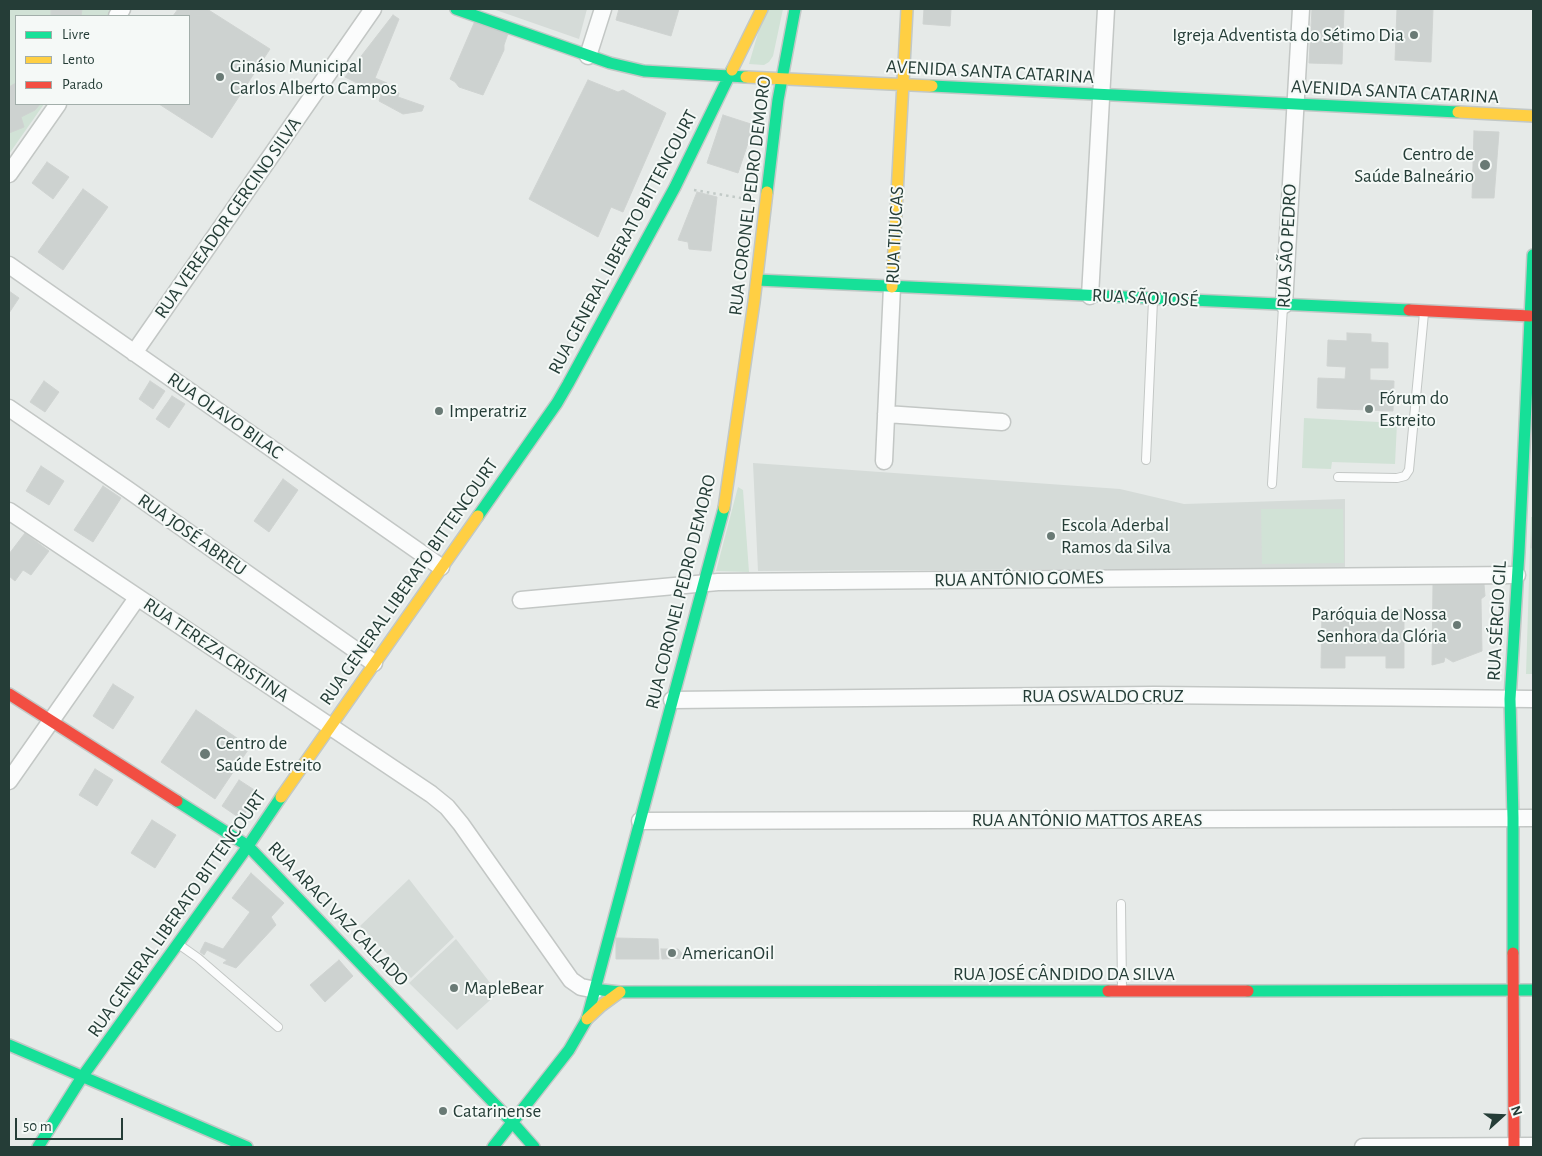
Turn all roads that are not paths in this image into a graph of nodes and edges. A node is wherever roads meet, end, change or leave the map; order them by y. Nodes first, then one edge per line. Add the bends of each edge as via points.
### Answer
1 (373, 9) edge
2 (456, 9) edge
3 (603, 9) edge
4 (762, 9) edge
5 (795, 9) edge
6 (907, 9) edge
7 (1106, 9) edge
8 (1301, 9) edge
9 (588, 56) junction
10 (728, 76) junction
11 (781, 80) junction
12 (903, 85) junction
13 (1101, 95) junction
14 (1295, 104) junction
15 (57, 105) edge
16 (1533, 116) edge
17 (9, 174) edge
18 (1533, 255) edge
19 (9, 265) edge
20 (757, 280) junction
21 (892, 286) junction
22 (1090, 296) junction
23 (1153, 298) junction
24 (1284, 305) junction
25 (1424, 311) junction
26 (1531, 316) edge
27 (134, 353) junction
28 (9, 408) edge
29 (886, 414) junction
30 (1002, 422) dead end
31 (1146, 460) dead end
32 (884, 461) dead end
33 (1338, 478) dead end
34 (1272, 484) dead end
35 (9, 511) edge
36 (441, 567) junction
37 (1518, 575) junction
38 (704, 583) junction
39 (137, 598) junction
40 (521, 600) dead end
41 (374, 663) junction
42 (9, 694) edge
43 (1510, 699) junction
44 (1533, 699) edge
45 (672, 700) junction
46 (50, 722) junction
47 (330, 726) junction
48 (9, 781) edge
49 (1513, 818) junction
50 (1533, 818) edge
51 (640, 821) junction
52 (248, 846) junction
53 (1121, 904) dead end
54 (178, 944) junction
55 (596, 990) junction
56 (1514, 990) junction
57 (1533, 990) edge
58 (1122, 991) junction
59 (620, 992) junction
60 (587, 1019) junction
61 (278, 1027) dead end
62 (9, 1045) edge
63 (82, 1077) junction
64 (512, 1122) junction
65 (1533, 1146) edge
66 (38, 1147) edge
67 (247, 1147) edge
68 (494, 1147) edge
69 (534, 1147) edge
70 (1364, 1147) edge
71 (1514, 1147) edge

1 - 27 street, RUA VEREADOR GERCINO SILVA
2 - 9 main road, AVENIDA SANTA CATARINA
3 - 9 street
4 - 10 main road, RUA GENERAL LIBERATO BITTENCOURT
5 - 11 main road, RUA CORONEL PEDRO DEMORO
6 - 12 main road, RUA TIJUCAS
7 - 13 street
8 - 14 street, RUA SÃO PEDRO
9 - 10 main road, AVENIDA SANTA CATARINA via 644,71
10 - 11 main road, AVENIDA SANTA CATARINA
10 - 36 main road, RUA GENERAL LIBERATO BITTENCOURT via 675,187 557,403
11 - 12 main road, AVENIDA SANTA CATARINA
11 - 20 main road, RUA CORONEL PEDRO DEMORO
12 - 13 main road, AVENIDA SANTA CATARINA
12 - 21 main road, RUA TIJUCAS
13 - 14 main road, AVENIDA SANTA CATARINA
13 - 22 street
14 - 16 main road, AVENIDA SANTA CATARINA
14 - 24 street, RUA SÃO PEDRO
15 - 17 street
18 - 26 main road, RUA SÉRGIO GIL
19 - 27 street, RUA OLAVO BILAC
20 - 21 main road, RUA SÃO JOSÉ
20 - 38 main road, RUA CORONEL PEDRO DEMORO via 728,480
21 - 22 main road, RUA SÃO JOSÉ
21 - 29 street, RUA TIJUCAS
22 - 23 main road, RUA SÃO JOSÉ
23 - 24 main road, RUA SÃO JOSÉ
23 - 31 lane
24 - 25 main road, RUA SÃO JOSÉ
24 - 34 lane, RUA SÃO PEDRO
25 - 26 main road, RUA SÃO JOSÉ
25 - 33 lane via 1409,470 1405,476 1397,478
26 - 37 main road, RUA SÉRGIO GIL
27 - 36 street, RUA OLAVO BILAC
28 - 41 street, RUA JOSÉ ABREU
29 - 30 street
29 - 32 street, RUA TIJUCAS
35 - 39 street, RUA TEREZA CRISTINA
36 - 41 main road, RUA GENERAL LIBERATO BITTENCOURT
37 - 38 street, RUA ANTÔNIO GOMES
37 - 43 main road, RUA SÉRGIO GIL
38 - 40 street, RUA ANTÔNIO GOMES
38 - 45 main road, RUA CORONEL PEDRO DEMORO
39 - 46 street
39 - 47 street, RUA TEREZA CRISTINA
41 - 47 main road, RUA GENERAL LIBERATO BITTENCOURT
42 - 46 main road, RUA ARACI VAZ CALLADO
43 - 44 street, RUA OSWALDO CRUZ
43 - 45 street, RUA OSWALDO CRUZ via 1154,695
43 - 49 main road, RUA SÉRGIO GIL
45 - 51 main road, RUA CORONEL PEDRO DEMORO
46 - 48 street
46 - 52 main road, RUA ARACI VAZ CALLADO
47 - 52 main road, RUA GENERAL LIBERATO BITTENCOURT
47 - 55 street, RUA TEREZA CRISTINA via 447,807 571,980 581,987
49 - 50 street, RUA ANTÔNIO MATTOS AREAS
49 - 51 street, RUA ANTÔNIO MATTOS AREAS
49 - 56 main road, RUA SÉRGIO GIL
51 - 55 main road, RUA CORONEL PEDRO DEMORO
52 - 54 main road, RUA GENERAL LIBERATO BITTENCOURT
52 - 64 main road, RUA ARACI VAZ CALLADO
53 - 58 lane
54 - 61 lane
54 - 63 main road, RUA GENERAL LIBERATO BITTENCOURT
55 - 59 main road, RUA JOSÉ CÂNDIDO DA SILVA
55 - 60 main road, RUA CORONEL PEDRO DEMORO
56 - 57 main road, RUA JOSÉ CÂNDIDO DA SILVA
56 - 58 main road, RUA JOSÉ CÂNDIDO DA SILVA
56 - 71 main road, RUA SÉRGIO GIL
58 - 59 main road, RUA JOSÉ CÂNDIDO DA SILVA
59 - 60 main road
60 - 64 main road, RUA CORONEL PEDRO DEMORO via 568,1050
62 - 63 main road
63 - 66 main road, RUA GENERAL LIBERATO BITTENCOURT
63 - 67 main road
64 - 68 main road, RUA CORONEL PEDRO DEMORO
64 - 69 main road, RUA ARACI VAZ CALLADO
65 - 71 street
70 - 71 street

